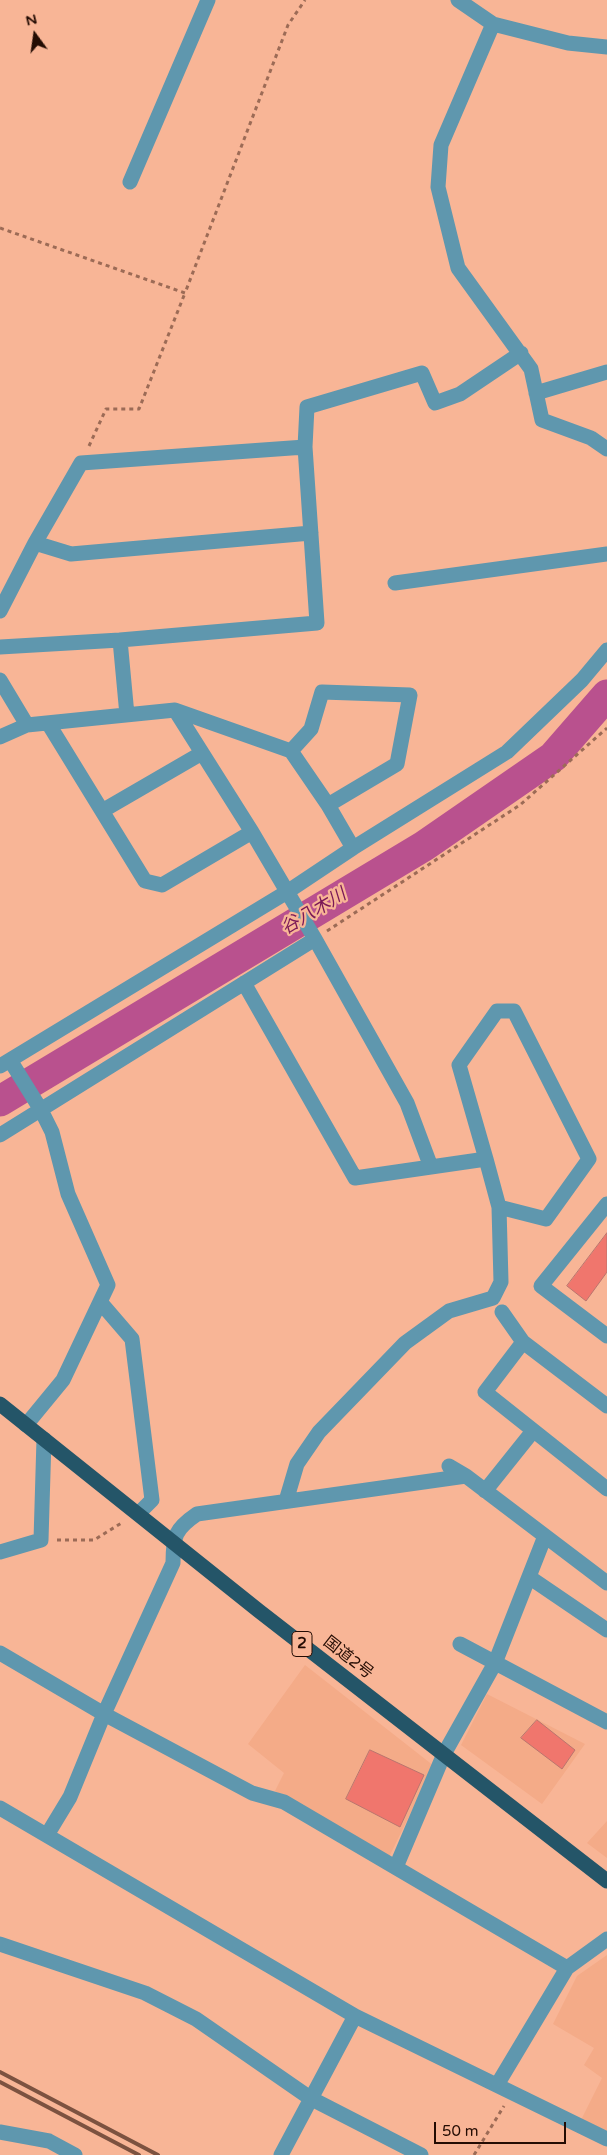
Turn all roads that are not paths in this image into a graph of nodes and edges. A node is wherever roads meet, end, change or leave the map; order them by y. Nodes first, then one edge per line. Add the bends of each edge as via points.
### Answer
1 (208, 0) edge
2 (458, 0) edge
3 (493, 24) junction
4 (607, 47) edge
5 (130, 182) dead end
6 (521, 353) junction
7 (607, 372) edge
8 (536, 392) junction
9 (305, 448) junction
10 (607, 449) edge
11 (311, 533) junction
12 (35, 543) junction
13 (607, 554) edge
14 (395, 583) dead end
15 (0, 611) edge
16 (120, 640) junction
17 (0, 647) edge
18 (607, 650) edge
19 (0, 680) edge
20 (175, 710) junction
21 (127, 715) junction
22 (48, 723) junction
23 (27, 725) junction
24 (0, 737) edge
25 (291, 752) junction
26 (202, 753) junction
27 (328, 805) junction
28 (102, 811) junction
29 (252, 832) junction
30 (354, 848) junction
31 (287, 892) junction
32 (315, 939) junction
33 (244, 983) junction
34 (5, 1063) edge
35 (41, 1110) junction
36 (0, 1135) edge
37 (486, 1159) junction
38 (431, 1167) junction
39 (607, 1204) edge
40 (499, 1207) junction
41 (101, 1303) junction
42 (502, 1312) dead end
43 (607, 1336) edge
44 (523, 1342) junction
45 (0, 1404) edge
46 (607, 1406) edge
47 (26, 1425) junction
48 (533, 1431) junction
49 (44, 1439) junction
50 (449, 1466) dead end
51 (466, 1476) junction
52 (607, 1489) edge
53 (485, 1490) junction
54 (286, 1501) junction
55 (139, 1513) junction
56 (545, 1536) junction
57 (173, 1541) junction
58 (0, 1552) edge
59 (529, 1577) junction
60 (607, 1583) edge
61 (607, 1630) edge
62 (460, 1644) dead end
63 (0, 1653) edge
64 (495, 1663) junction
65 (104, 1714) junction
66 (607, 1722) edge
67 (444, 1754) junction
68 (0, 1808) edge
69 (48, 1836) junction
70 (396, 1867) junction
71 (607, 1881) edge
72 (607, 1939) edge
73 (0, 1944) edge
74 (567, 1968) junction
75 (355, 2016) junction
76 (497, 2085) junction
77 (310, 2098) junction
78 (0, 2132) edge
79 (607, 2139) edge
80 (75, 2155) edge
81 (281, 2155) edge
82 (421, 2155) edge

1 - 5 street
2 - 3 street
3 - 4 street via 568,42
3 - 6 street via 441,145 438,186 458,268
6 - 8 street via 531,369
6 - 9 street via 460,394 435,403 422,373 307,407
7 - 8 street
8 - 10 street via 542,420 591,438
9 - 11 street
9 - 12 street via 81,463
11 - 12 street via 71,554
11 - 16 street via 317,623
12 - 15 street
13 - 14 street
16 - 17 street
16 - 21 street
18 - 30 street via 582,680 507,752
19 - 23 street
20 - 21 street
20 - 25 street
20 - 26 street
21 - 22 street
22 - 23 street
22 - 28 street
23 - 24 street
25 - 27 street
25 - 27 street via 311,729 322,692 410,695 397,764
26 - 28 street
26 - 29 street
27 - 30 street
28 - 29 street via 145,881 162,885
29 - 31 street
30 - 31 street
31 - 32 street
31 - 34 street
32 - 33 street
32 - 38 street via 406,1103
33 - 35 street
33 - 38 street via 355,1178
34 - 35 street
35 - 36 street
35 - 41 street via 52,1132 68,1194 108,1285
37 - 38 street
37 - 40 street
37 - 40 street via 459,1065 497,1010 514,1011 589,1159 546,1219
39 - 43 street via 541,1286
40 - 54 street via 501,1282 492,1298 449,1310 405,1343 319,1432 297,1464
41 - 47 street via 63,1380
41 - 55 street via 132,1338 152,1500
42 - 44 street
44 - 46 street
44 - 48 street via 484,1392
45 - 47 highway, 国道2号 / 2
47 - 49 highway, 国道2号 / 2
48 - 52 street
48 - 53 street
49 - 55 highway, 国道2号 / 2
49 - 58 street via 41,1540
50 - 51 street
51 - 53 street
51 - 54 street
53 - 56 street
54 - 57 street via 197,1514 181,1525
55 - 57 highway, 国道2号 / 2
56 - 59 street
56 - 60 street
57 - 65 street via 173,1563
57 - 67 highway, 国道2号 / 2
59 - 61 street
59 - 64 street
62 - 64 street
63 - 65 street
64 - 66 street
64 - 67 street
65 - 69 street via 70,1797
65 - 70 street via 252,1793 284,1802
67 - 70 street
67 - 71 highway, 国道2号 / 2
68 - 69 street
69 - 75 street
70 - 74 street
72 - 74 street
73 - 77 street via 145,1993 196,2019
74 - 76 street
75 - 76 street
75 - 77 street
76 - 79 street
77 - 81 street
77 - 82 street
78 - 80 street via 49,2141

